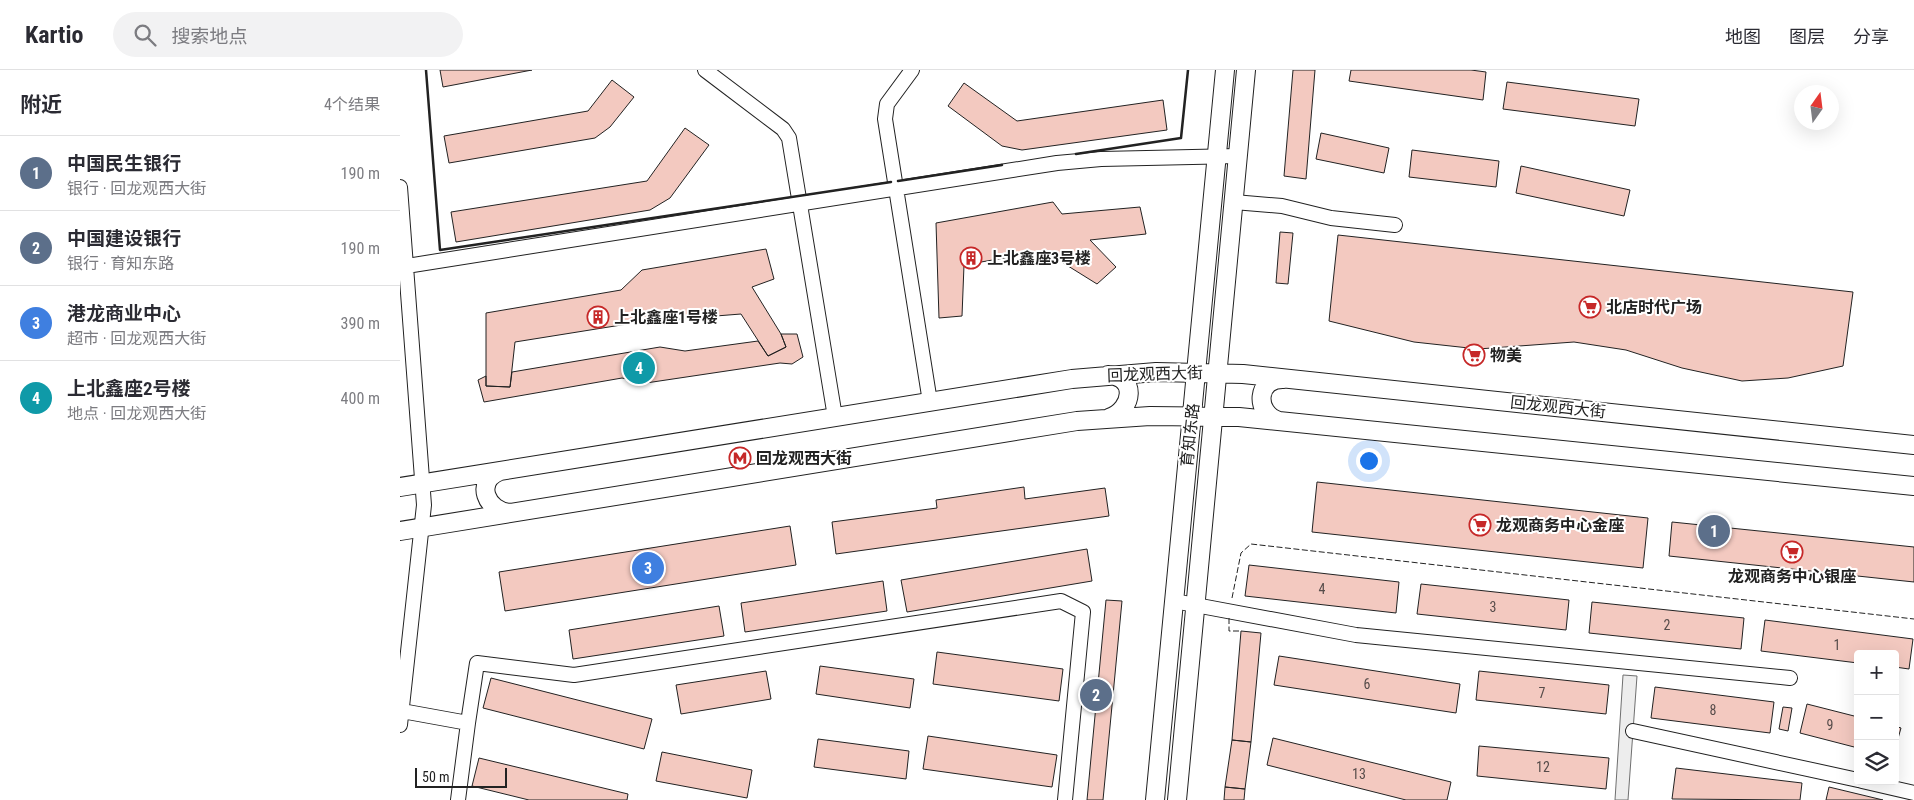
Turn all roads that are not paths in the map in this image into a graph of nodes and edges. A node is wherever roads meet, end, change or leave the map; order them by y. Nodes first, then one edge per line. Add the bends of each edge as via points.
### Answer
1 (705, 70) edge
2 (912, 70) edge
3 (1225, 70) edge
4 (1246, 70) edge
5 (1238, 156) junction
6 (1217, 157) junction
7 (400, 187) edge
8 (896, 189) junction
9 (1234, 202) junction
10 (800, 205) junction
11 (1394, 225) dead end
12 (403, 267) edge
13 (1196, 371) junction
14 (1218, 372) junction
15 (1108, 375) junction
16 (1285, 378) junction
17 (930, 402) junction
18 (1192, 415) junction
19 (1214, 416) junction
20 (834, 417) junction
21 (1109, 418) junction
22 (1281, 422) junction
23 (1914, 445) edge
24 (500, 471) junction
25 (424, 483) junction
26 (1914, 486) edge
27 (400, 487) edge
28 (512, 513) junction
29 (423, 527) junction
30 (400, 531) edge
31 (1174, 601) junction
32 (1196, 605) junction
33 (1790, 678) dead end
34 (401, 718) edge
35 (468, 723) junction
36 (1633, 731) dead end
37 (1854, 779) edge
38 (1879, 785) edge
39 (1914, 793) edge
40 (458, 800) edge
41 (1065, 800) edge
42 (1155, 800) edge
43 (1177, 800) edge

1 - 10 street via 783,129 789,138
2 - 8 street via 887,104 885,119
3 - 6 main road, 育知东路
4 - 5 main road, 育知东路
5 - 6 street
5 - 9 main road, 育知东路
6 - 8 street via 1078,160
6 - 13 main road, 育知东路
7 - 12 street
8 - 10 street
8 - 17 street
9 - 11 street via 1282,206 1331,218
9 - 14 main road, 育知东路
10 - 12 street
10 - 20 street
12 - 25 street
13 - 14 main road, 回龙观西大街
13 - 15 main road, 回龙观西大街
13 - 18 main road, 育知东路
14 - 16 main road, 回龙观西大街
14 - 19 main road, 育知东路
15 - 17 main road, 回龙观西大街
15 - 21 main road via 1122,381 1129,393 1128,402 1122,410
16 - 22 main road via 1268,383 1260,398 1264,412
16 - 23 main road, 回龙观西大街
17 - 20 main road, 回龙观西大街
18 - 19 main road
18 - 21 main road
18 - 31 main road, 育知东路
19 - 22 main road
19 - 32 main road, 育知东路
20 - 24 main road, 回龙观西大街
21 - 28 main road via 1067,422
22 - 26 main road
24 - 25 main road, 回龙观西大街
24 - 28 main road via 488,481 486,498 496,509
25 - 27 main road, 回龙观西大街
25 - 29 street
28 - 29 main road
29 - 30 main road
29 - 34 street
31 - 32 street
31 - 42 main road, 育知东路
32 - 33 street via 1356,635
32 - 43 main road, 育知东路
34 - 35 street
35 - 40 street
35 - 41 street via 477,663 574,675 1061,601 1083,612
36 - 37 street
38 - 39 street

